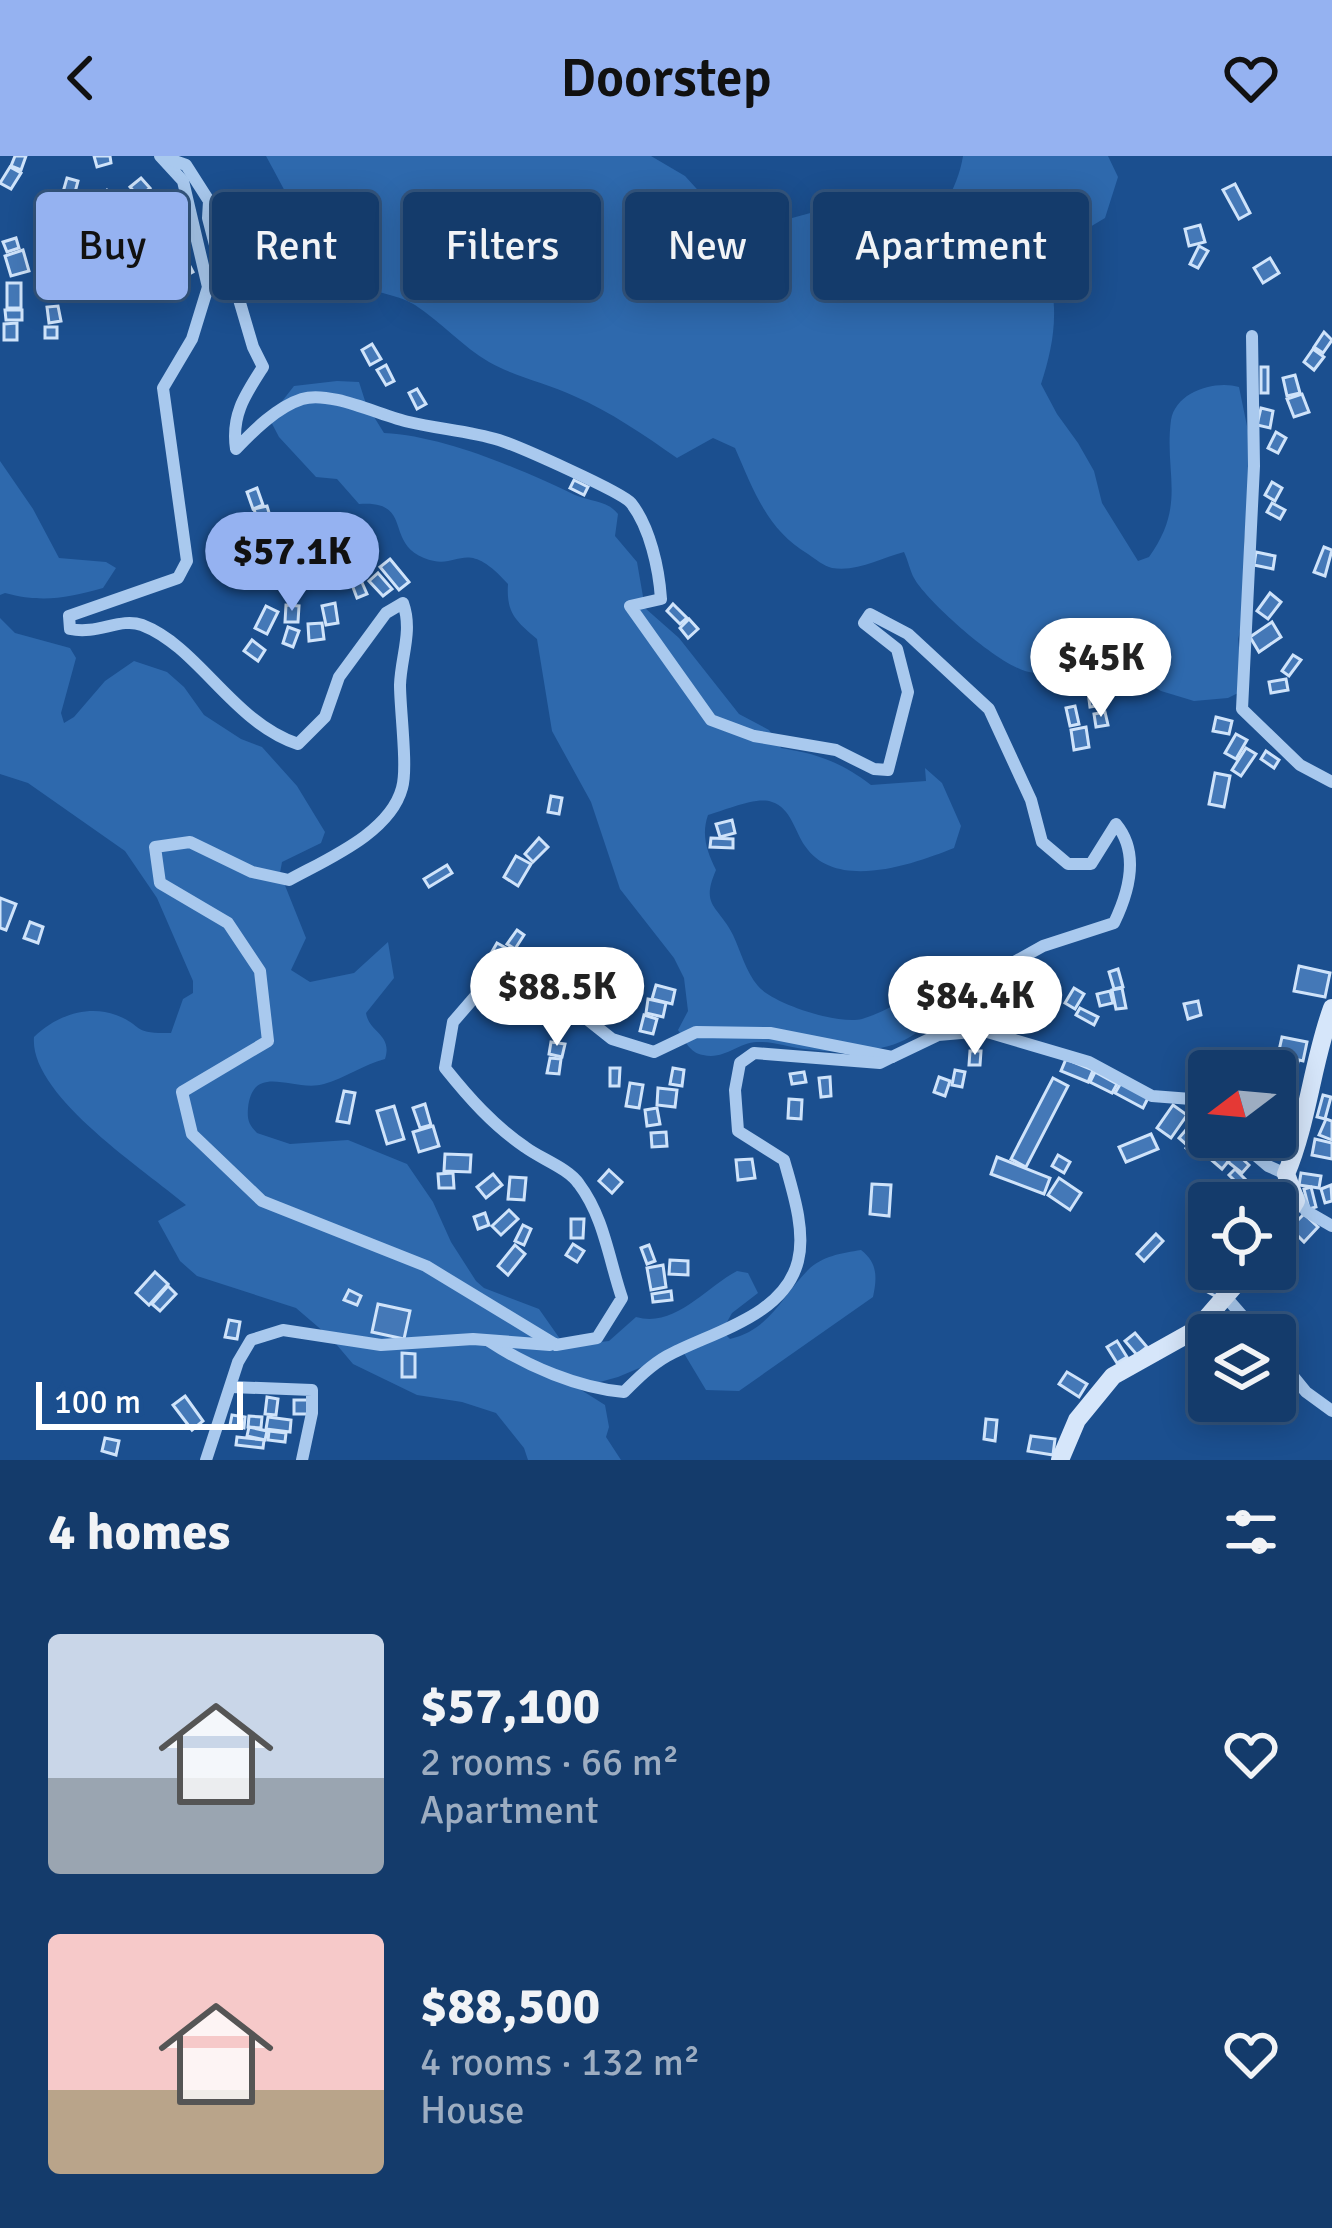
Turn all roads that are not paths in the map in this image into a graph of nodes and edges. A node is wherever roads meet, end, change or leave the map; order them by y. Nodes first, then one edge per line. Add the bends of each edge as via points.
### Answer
1 (160, 156) edge
2 (1252, 336) dead end
3 (1332, 782) edge
4 (1331, 1013) edge
5 (984, 1031) junction
6 (892, 1057) junction
7 (1188, 1099) edge
8 (1259, 1158) edge
9 (1286, 1174) junction
10 (1289, 1182) edge
11 (1332, 1226) edge
12 (1231, 1290) edge
13 (1226, 1296) junction
14 (1241, 1314) edge
15 (489, 1340) junction
16 (556, 1345) junction
17 (1296, 1380) edge
18 (231, 1387) junction
19 (1332, 1411) edge
20 (206, 1460) edge
21 (302, 1460) edge
22 (1060, 1460) edge

1 - 5 street via 185,165 209,201 215,245 261,358 232,425 236,449 303,398 530,452 633,505 659,570 661,598 630,606 711,720 888,770 908,692 897,649 864,623 870,614 908,634 989,709 1042,842 1067,864 1091,864 1116,824 1131,862 1114,923 1006,967
1 - 16 street via 183,181 208,287 192,339 163,388 187,561 178,578 69,616 70,629 92,634 138,623 174,645 224,696 298,744 325,717 339,677 386,613 404,603 410,622 400,672 403,787 384,820 289,880 190,842 154,847 160,883 228,923 260,970 268,1041 182,1092 192,1133 262,1201 426,1266
2 - 3 street via 1242,709 1300,765
4 - 9 street
5 - 6 street via 938,1034
5 - 7 street via 1089,1063 1152,1096
6 - 15 street via 880,1063 754,1053 740,1063 738,1131 784,1160 799,1258 788,1284 747,1318 663,1358 624,1392 572,1380
6 - 16 street via 752,1033 696,1032 654,1052 612,1039 549,989 479,992 453,1022 445,1068 478,1109 578,1180 603,1229 622,1298 597,1338
8 - 9 street
9 - 10 street
9 - 11 street via 1306,1211
12 - 13 street
13 - 14 street
13 - 22 street via 1197,1329 1113,1376 1077,1420
15 - 16 street
15 - 18 street via 381,1345 284,1330 251,1340
17 - 19 street
18 - 20 street
18 - 21 street via 312,1390

